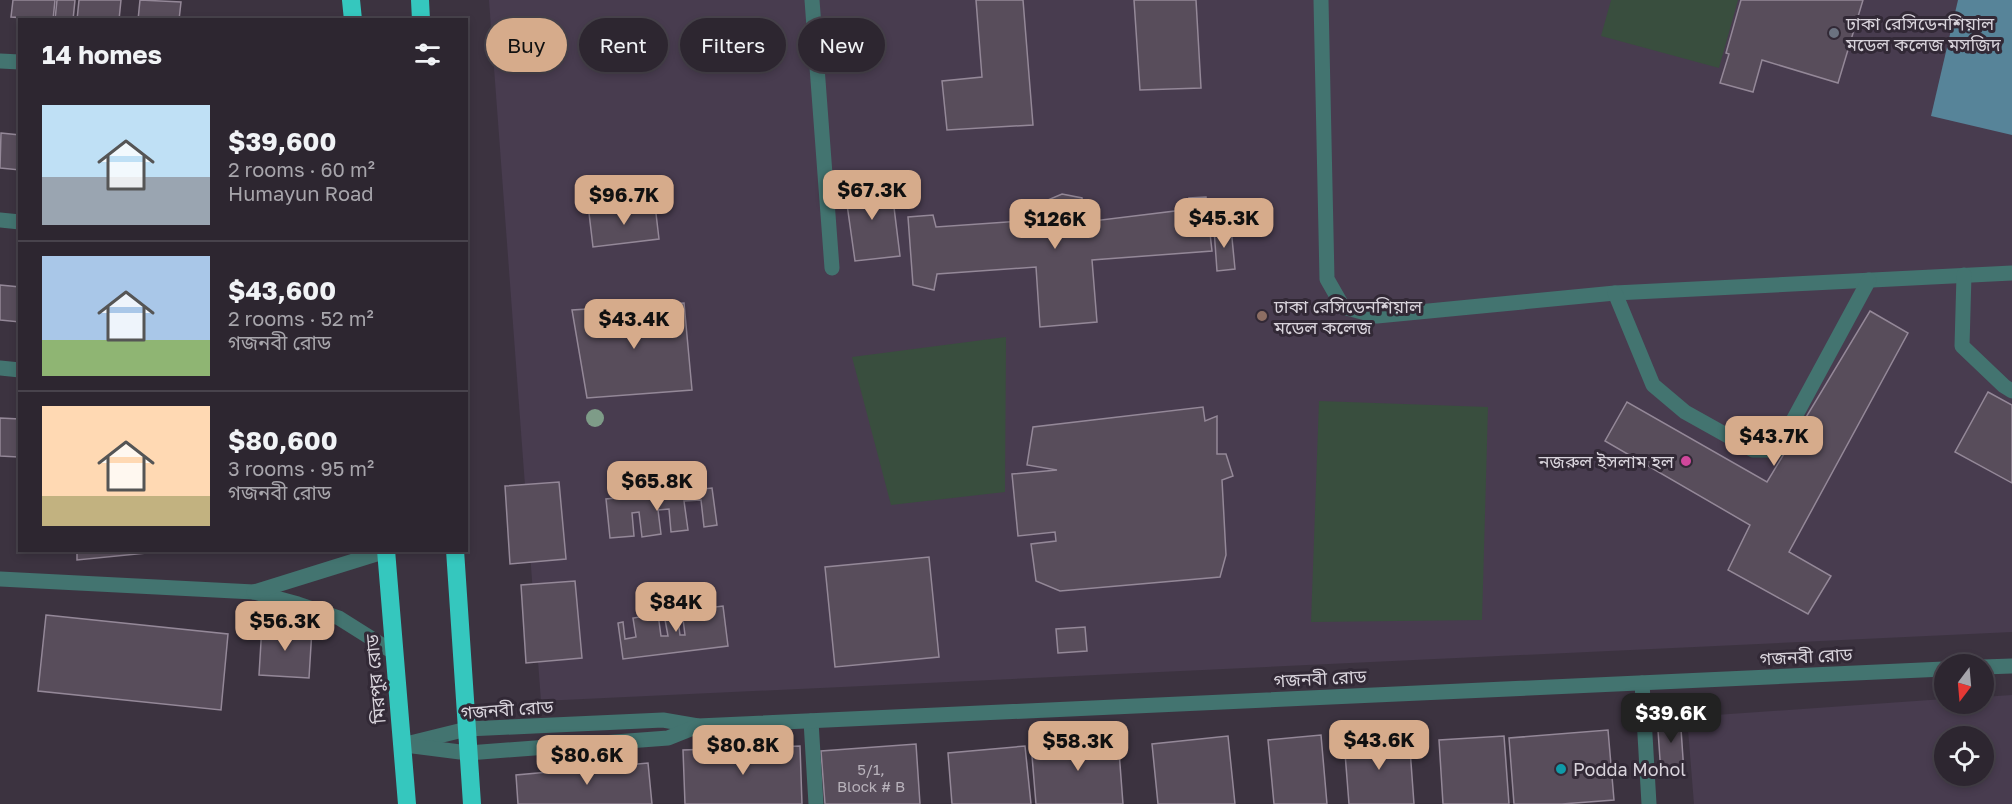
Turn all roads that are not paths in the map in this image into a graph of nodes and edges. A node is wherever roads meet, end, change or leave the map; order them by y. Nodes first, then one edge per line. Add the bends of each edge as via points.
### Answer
1 (351, 0) edge
2 (420, 0) edge
3 (812, 0) edge
4 (1321, 0) edge
5 (352, 18) edge
6 (421, 18) edge
7 (0, 61) edge
8 (18, 62) edge
9 (0, 220) edge
10 (18, 222) edge
11 (831, 268) dead end
12 (2012, 273) edge
13 (1964, 275) junction
14 (1869, 280) junction
15 (1615, 293) junction
16 (0, 368) edge
17 (18, 370) edge
18 (2012, 391) edge
19 (383, 552) edge
20 (386, 552) edge
21 (455, 552) edge
22 (0, 579) edge
23 (254, 592) junction
24 (393, 652) junction
25 (2012, 666) edge
26 (1994, 667) edge
27 (1934, 669) edge
28 (1642, 683) junction
29 (811, 721) junction
30 (698, 726) junction
31 (467, 729) junction
32 (402, 745) junction
33 (468, 753) junction
34 (407, 804) edge
35 (472, 804) edge
36 (816, 804) edge
37 (1649, 804) edge

1 - 5 highway
2 - 6 highway
3 - 11 street
4 - 15 street via 1327,279 1343,307 1377,316
7 - 8 street
9 - 10 street
12 - 13 street
13 - 14 street
13 - 18 street via 1962,346
14 - 15 street
14 - 15 street via 1777,450 1753,450 1685,412 1653,385
16 - 17 street
19 - 23 street
20 - 24 highway, মিরপুর রোড
21 - 31 highway
22 - 23 street
23 - 24 street via 339,618
24 - 32 highway, মিরপুর রোড
25 - 26 street
27 - 28 street, গজনবী রোড
28 - 29 street, গজনবী রোড
28 - 37 street
29 - 30 street, গজনবী রোড
29 - 36 street
30 - 31 street, গজনবী রোড via 663,720
30 - 33 street, গজনবী রোড via 668,738
31 - 32 street, গজনবী রোড
31 - 33 highway
32 - 33 street, গজনবী রোড
32 - 34 highway, মিরপুর রোড
33 - 35 highway

